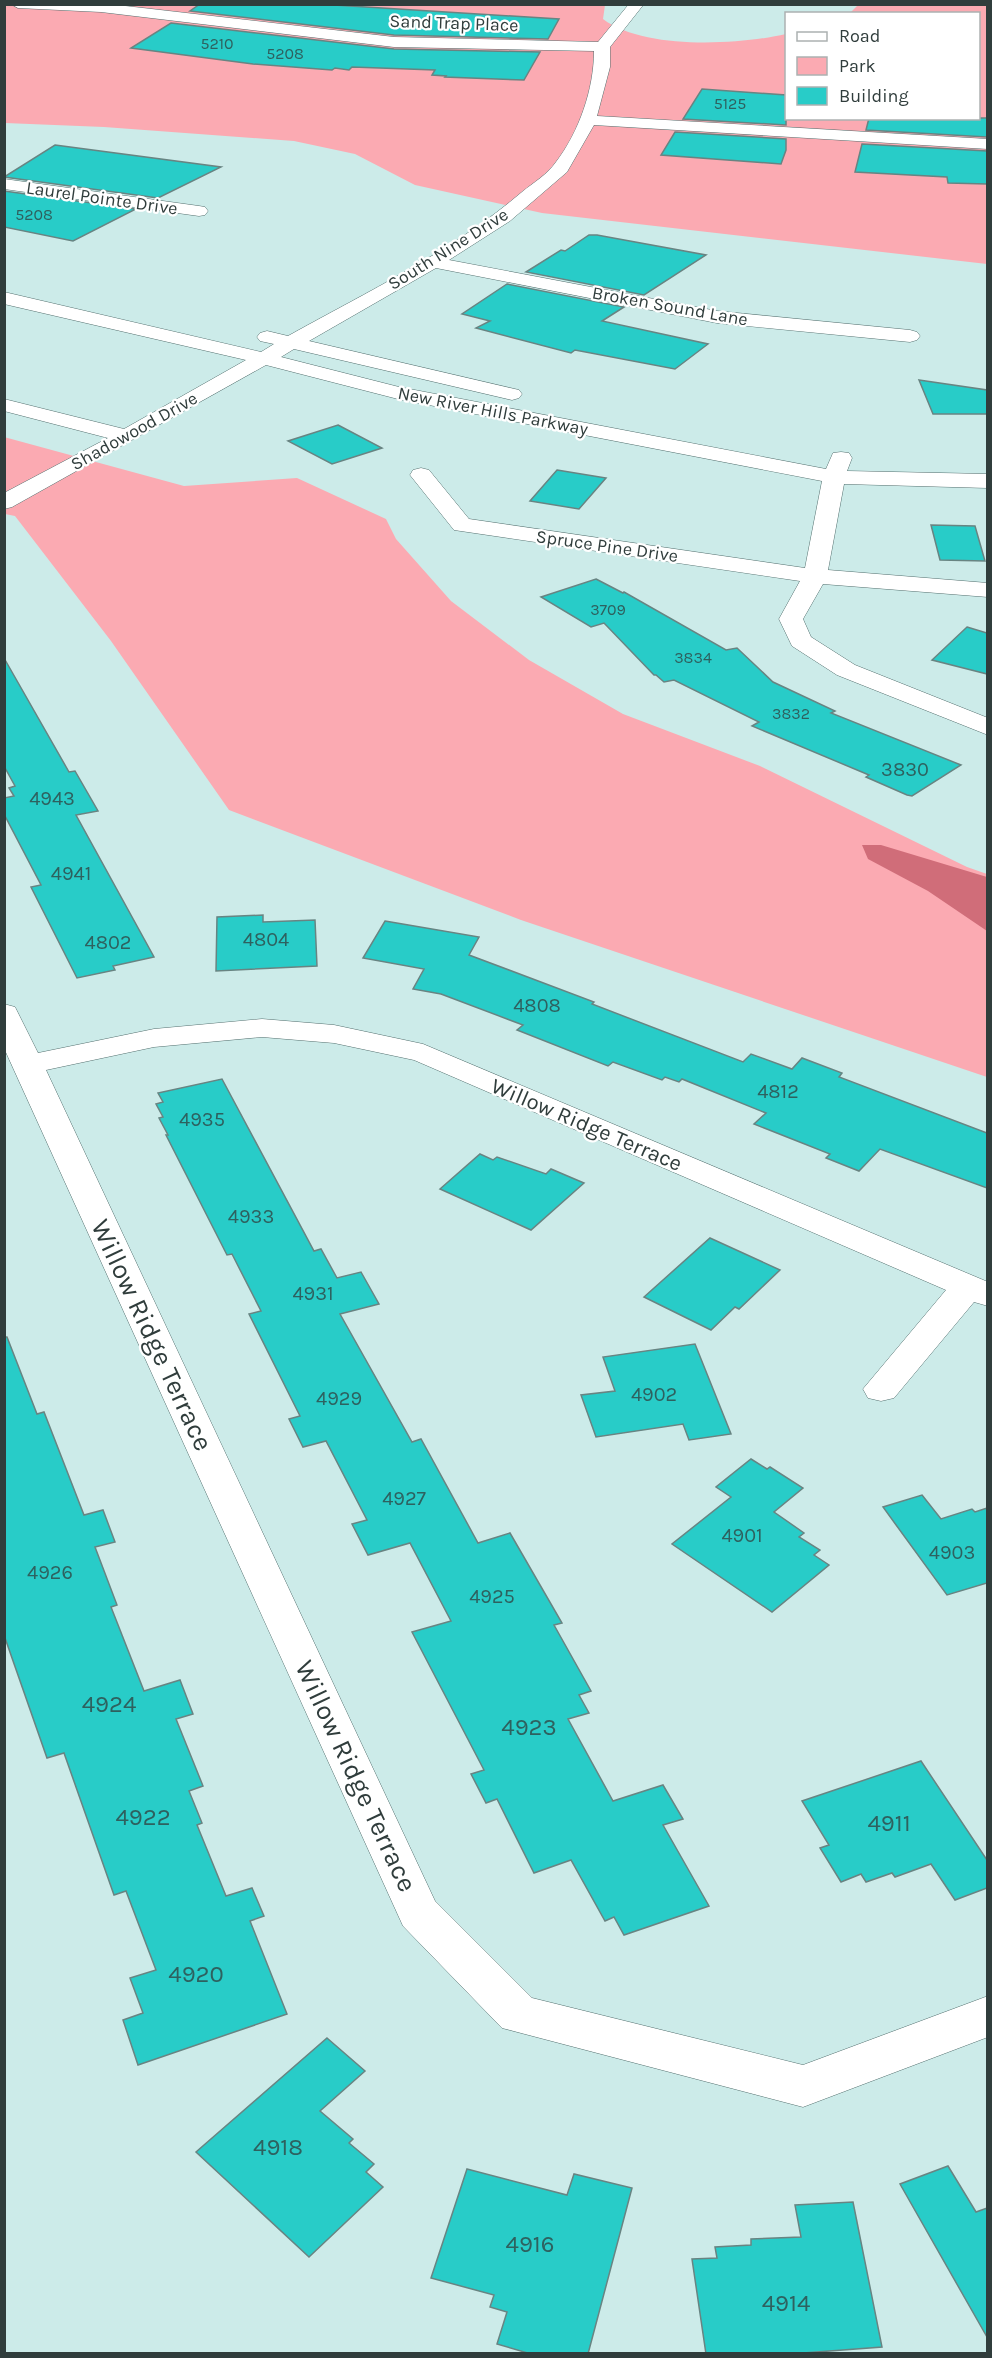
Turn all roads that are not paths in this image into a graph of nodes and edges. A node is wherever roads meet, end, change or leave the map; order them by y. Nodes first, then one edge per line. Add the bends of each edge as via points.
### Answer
1 (18, 4) edge
2 (637, 4) edge
3 (602, 47) junction
4 (588, 120) junction
5 (987, 144) edge
6 (4, 184) edge
7 (199, 211) dead end
8 (433, 262) junction
9 (4, 280) edge
10 (4, 298) edge
11 (130, 307) dead end
12 (245, 332) dead end
13 (910, 336) dead end
14 (290, 342) junction
15 (262, 358) junction
16 (530, 398) dead end
17 (553, 403) dead end
18 (4, 405) edge
19 (127, 436) junction
20 (898, 459) dead end
21 (838, 468) junction
22 (421, 475) dead end
23 (987, 481) edge
24 (4, 502) edge
25 (816, 576) junction
26 (987, 590) edge
27 (987, 727) edge
28 (4, 1013) edge
29 (28, 1065) junction
30 (978, 1291) edge
31 (881, 1389) dead end
32 (987, 2016) edge

1 - 3 street, Sand Trap Place via 101,8 394,42
2 - 3 street
3 - 4 street, South Nine Drive via 602,68
4 - 5 street
4 - 8 street, South Nine Drive via 561,168 504,217
6 - 7 street, Laurel Pointe Drive
8 - 13 street, Broken Sound Lane via 717,317
8 - 14 street, South Nine Drive
9 - 11 street
10 - 15 street, New River Hills Parkway
12 - 14 street, New River Hills Parkway
14 - 15 street, South Nine Drive
14 - 16 street, New River Hills Parkway
15 - 19 street, Shadowood Drive
15 - 21 street, New River Hills Parkway via 398,393
17 - 21 street, New River Hills Parkway
18 - 19 street
19 - 24 street, Shadowood Drive
20 - 21 street, New River Hills Parkway
21 - 23 street, New River Hills Parkway
21 - 25 street
22 - 25 street, Spruce Pine Drive via 462,525
25 - 26 street, Spruce Pine Drive
25 - 27 street via 791,619 801,641 846,670
28 - 29 street, Willow Ridge Terrace
29 - 30 street, Willow Ridge Terrace via 154,1038 262,1028 334,1034 423,1053
29 - 32 street, Willow Ridge Terrace via 419,1913 518,2014 803,2085
30 - 31 street

